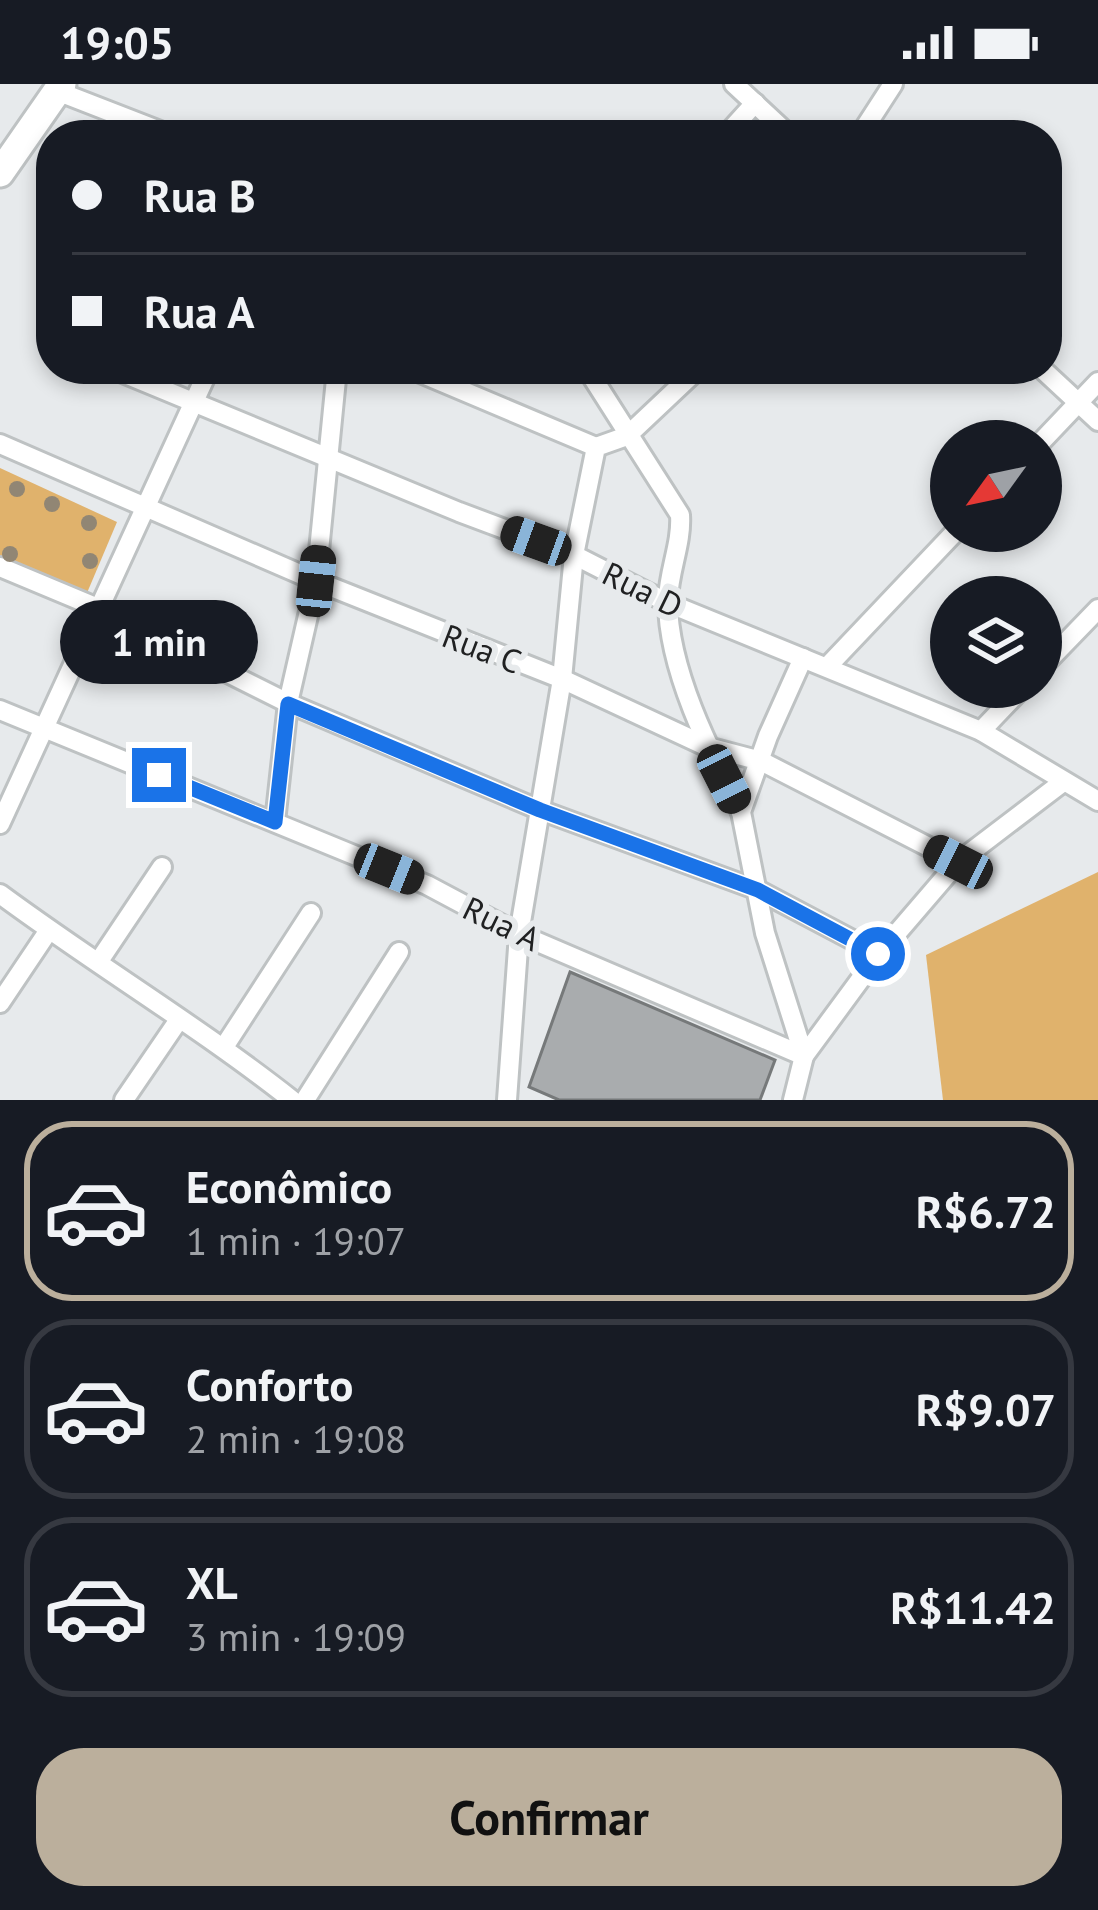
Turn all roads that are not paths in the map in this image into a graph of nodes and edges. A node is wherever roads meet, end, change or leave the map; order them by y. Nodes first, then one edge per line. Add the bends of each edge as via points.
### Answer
1 (734, 84) edge
2 (893, 84) edge
3 (60, 88) edge
4 (754, 103) junction
5 (37, 120) edge
6 (135, 120) edge
7 (739, 120) edge
8 (773, 120) edge
9 (870, 120) edge
10 (36, 122) edge
11 (0, 173) edge
12 (1098, 382) edge
13 (153, 384) edge
14 (202, 384) edge
15 (336, 384) edge
16 (447, 384) edge
17 (596, 384) edge
18 (682, 384) edge
19 (1058, 384) edge
20 (195, 400) junction
21 (1078, 402) junction
22 (1061, 420) edge
23 (1098, 421) edge
24 (627, 436) junction
25 (0, 444) edge
26 (596, 447) junction
27 (330, 460) junction
28 (149, 507) junction
29 (936, 552) edge
30 (574, 555) junction
31 (0, 567) edge
32 (316, 581) junction
33 (668, 603) junction
34 (98, 608) junction
35 (1098, 609) edge
36 (1062, 646) edge
37 (803, 658) junction
38 (827, 668) junction
39 (562, 679) junction
40 (288, 704) junction
41 (1003, 708) edge
42 (0, 710) edge
43 (44, 728) junction
44 (981, 731) junction
45 (708, 747) junction
46 (761, 761) junction
47 (1063, 782) junction
48 (1098, 801) edge
49 (540, 810) junction
50 (741, 812) junction
51 (275, 822) junction
52 (0, 824) edge
53 (958, 862) junction
54 (162, 867) dead end
55 (758, 890) junction
56 (0, 894) edge
57 (310, 913) dead end
58 (49, 930) junction
59 (520, 934) junction
60 (399, 952) dead end
61 (878, 954) junction
62 (99, 961) junction
63 (0, 1003) edge
64 (178, 1021) junction
65 (224, 1047) junction
66 (805, 1056) junction
67 (124, 1100) edge
68 (292, 1100) edge
69 (305, 1100) edge
70 (507, 1100) edge
71 (793, 1100) edge

1 - 4 street
2 - 9 street
3 - 5 main road
3 - 6 street
4 - 7 street
4 - 8 street
10 - 11 main road
12 - 21 street
13 - 20 street, Rua D
14 - 20 street
15 - 27 street
16 - 26 street
17 - 24 street
18 - 24 street
19 - 21 street
20 - 27 street, Rua D
20 - 28 street
21 - 22 street
21 - 23 street
24 - 26 street
24 - 33 street via 680,515
25 - 28 street, Rua C
26 - 30 street
27 - 30 street, Rua D
27 - 32 street
28 - 32 street, Rua C
28 - 34 street
29 - 38 street
30 - 33 street, Rua D
30 - 39 street
31 - 34 street
32 - 39 street, Rua C
32 - 40 street
33 - 37 street, Rua D
33 - 45 street
34 - 40 street
34 - 43 street
35 - 36 street
37 - 38 street, Rua D
37 - 46 street
38 - 44 street, Rua D
39 - 45 street, Rua C
39 - 49 street
40 - 49 street
40 - 51 street
41 - 44 street
42 - 43 street, Rua A
43 - 51 street, Rua A
43 - 52 street
44 - 47 street, Rua D
45 - 46 street, Rua C
45 - 50 street
46 - 50 street
46 - 53 street, Rua C
47 - 48 street, Rua D
47 - 53 street
49 - 55 street
49 - 59 street
50 - 55 street
51 - 59 street, Rua A
53 - 61 street
54 - 62 street
55 - 61 street
55 - 66 street
56 - 58 street
57 - 65 street
58 - 62 street
58 - 63 street
59 - 66 street, Rua A
59 - 70 street
60 - 69 street
61 - 66 street
62 - 64 street
64 - 65 street
64 - 67 street
65 - 68 street
66 - 71 street

